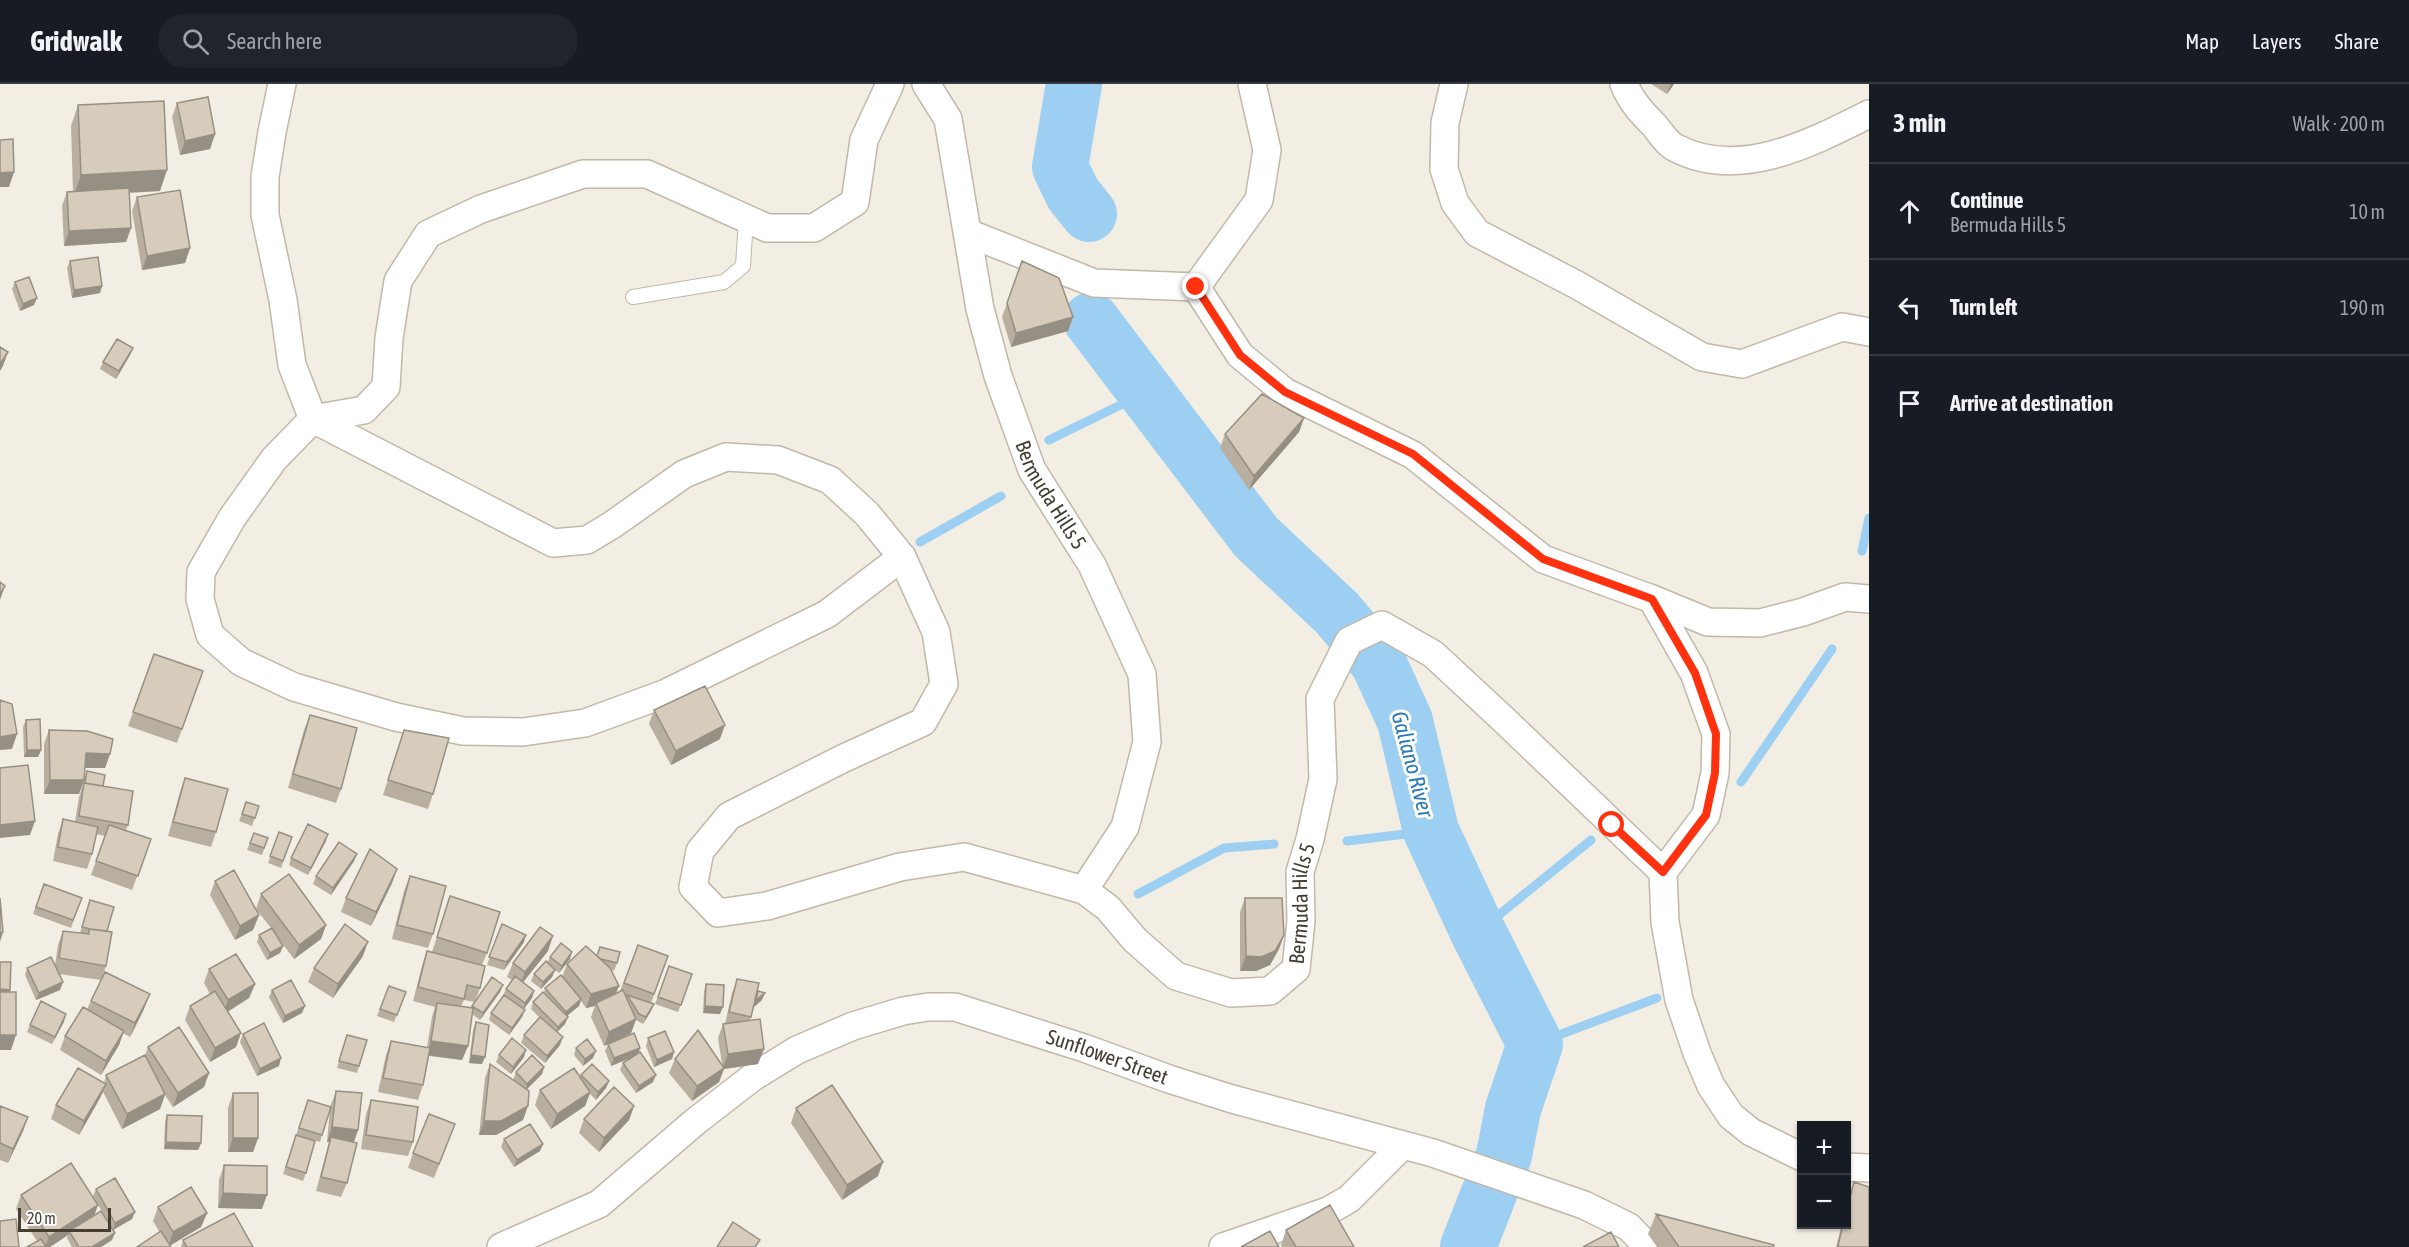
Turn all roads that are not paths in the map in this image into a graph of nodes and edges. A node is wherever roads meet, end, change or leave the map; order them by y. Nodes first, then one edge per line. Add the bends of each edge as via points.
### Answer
1 (282, 84) edge
2 (890, 84) edge
3 (926, 84) edge
4 (1252, 84) edge
5 (1454, 84) edge
6 (1624, 84) edge
7 (1869, 114) edge
8 (746, 219) junction
9 (968, 233) junction
10 (1196, 287) junction
11 (633, 297) dead end
12 (1869, 332) edge
13 (313, 419) junction
14 (902, 557) junction
15 (1869, 598) edge
16 (1652, 599) junction
17 (1663, 872) junction
18 (1084, 890) junction
19 (1402, 1146) junction
20 (1797, 1155) edge
21 (1851, 1167) edge
22 (1869, 1168) edge
23 (501, 1247) edge
24 (1223, 1247) edge
25 (1648, 1247) edge

1 - 13 street via 265,177 265,215 292,365
2 - 8 street via 864,140 855,202 814,228 767,228
3 - 9 street, Bermuda Hills 5 via 948,119
4 - 10 street via 1267,150 1259,200
5 - 12 street via 1445,123 1444,169 1455,203 1477,233 1702,357 1742,364 1842,327
6 - 7 street via 1630,98 1674,148 1719,162 1762,158 1826,135
8 - 11 lane via 743,266 724,282
8 - 13 street via 647,174 583,174 481,209 428,234 398,281 388,338 386,387 364,410
9 - 10 street via 1094,283
9 - 18 street, Bermuda Hills 5 via 980,309 998,376 1032,470 1092,565 1142,674 1147,742 1125,827
10 - 16 street via 1240,355 1285,392 1413,454 1543,559
13 - 14 street via 553,543 587,540 684,474 726,457 778,460 830,480 867,514
13 - 14 street via 274,459 232,518 201,572 200,599 210,635 241,662 294,687 396,717 463,731 523,732 585,723 664,694 827,614
14 - 18 street via 936,632 944,684 923,722 729,816 700,851 693,887 718,913 767,906 900,867 963,857
15 - 16 street via 1845,597 1760,623 1708,622
16 - 17 street via 1695,673 1716,734 1715,773 1706,815
17 - 18 street, Bermuda Hills 5 via 1432,654 1382,625 1349,641 1320,699 1323,779 1300,872 1301,921 1296,969 1270,991 1260,992 1232,993 1176,976 1135,940 1108,908
17 - 20 street via 1665,922 1679,1000 1711,1086 1731,1116 1751,1132
19 - 23 street, Sunflower Street via 1169,1080 955,1007 928,1007 853,1026 797,1050 696,1120 598,1204
19 - 24 street via 1349,1199 1328,1211
19 - 25 street, Sunflower Street via 1584,1205 1629,1227
21 - 22 street

